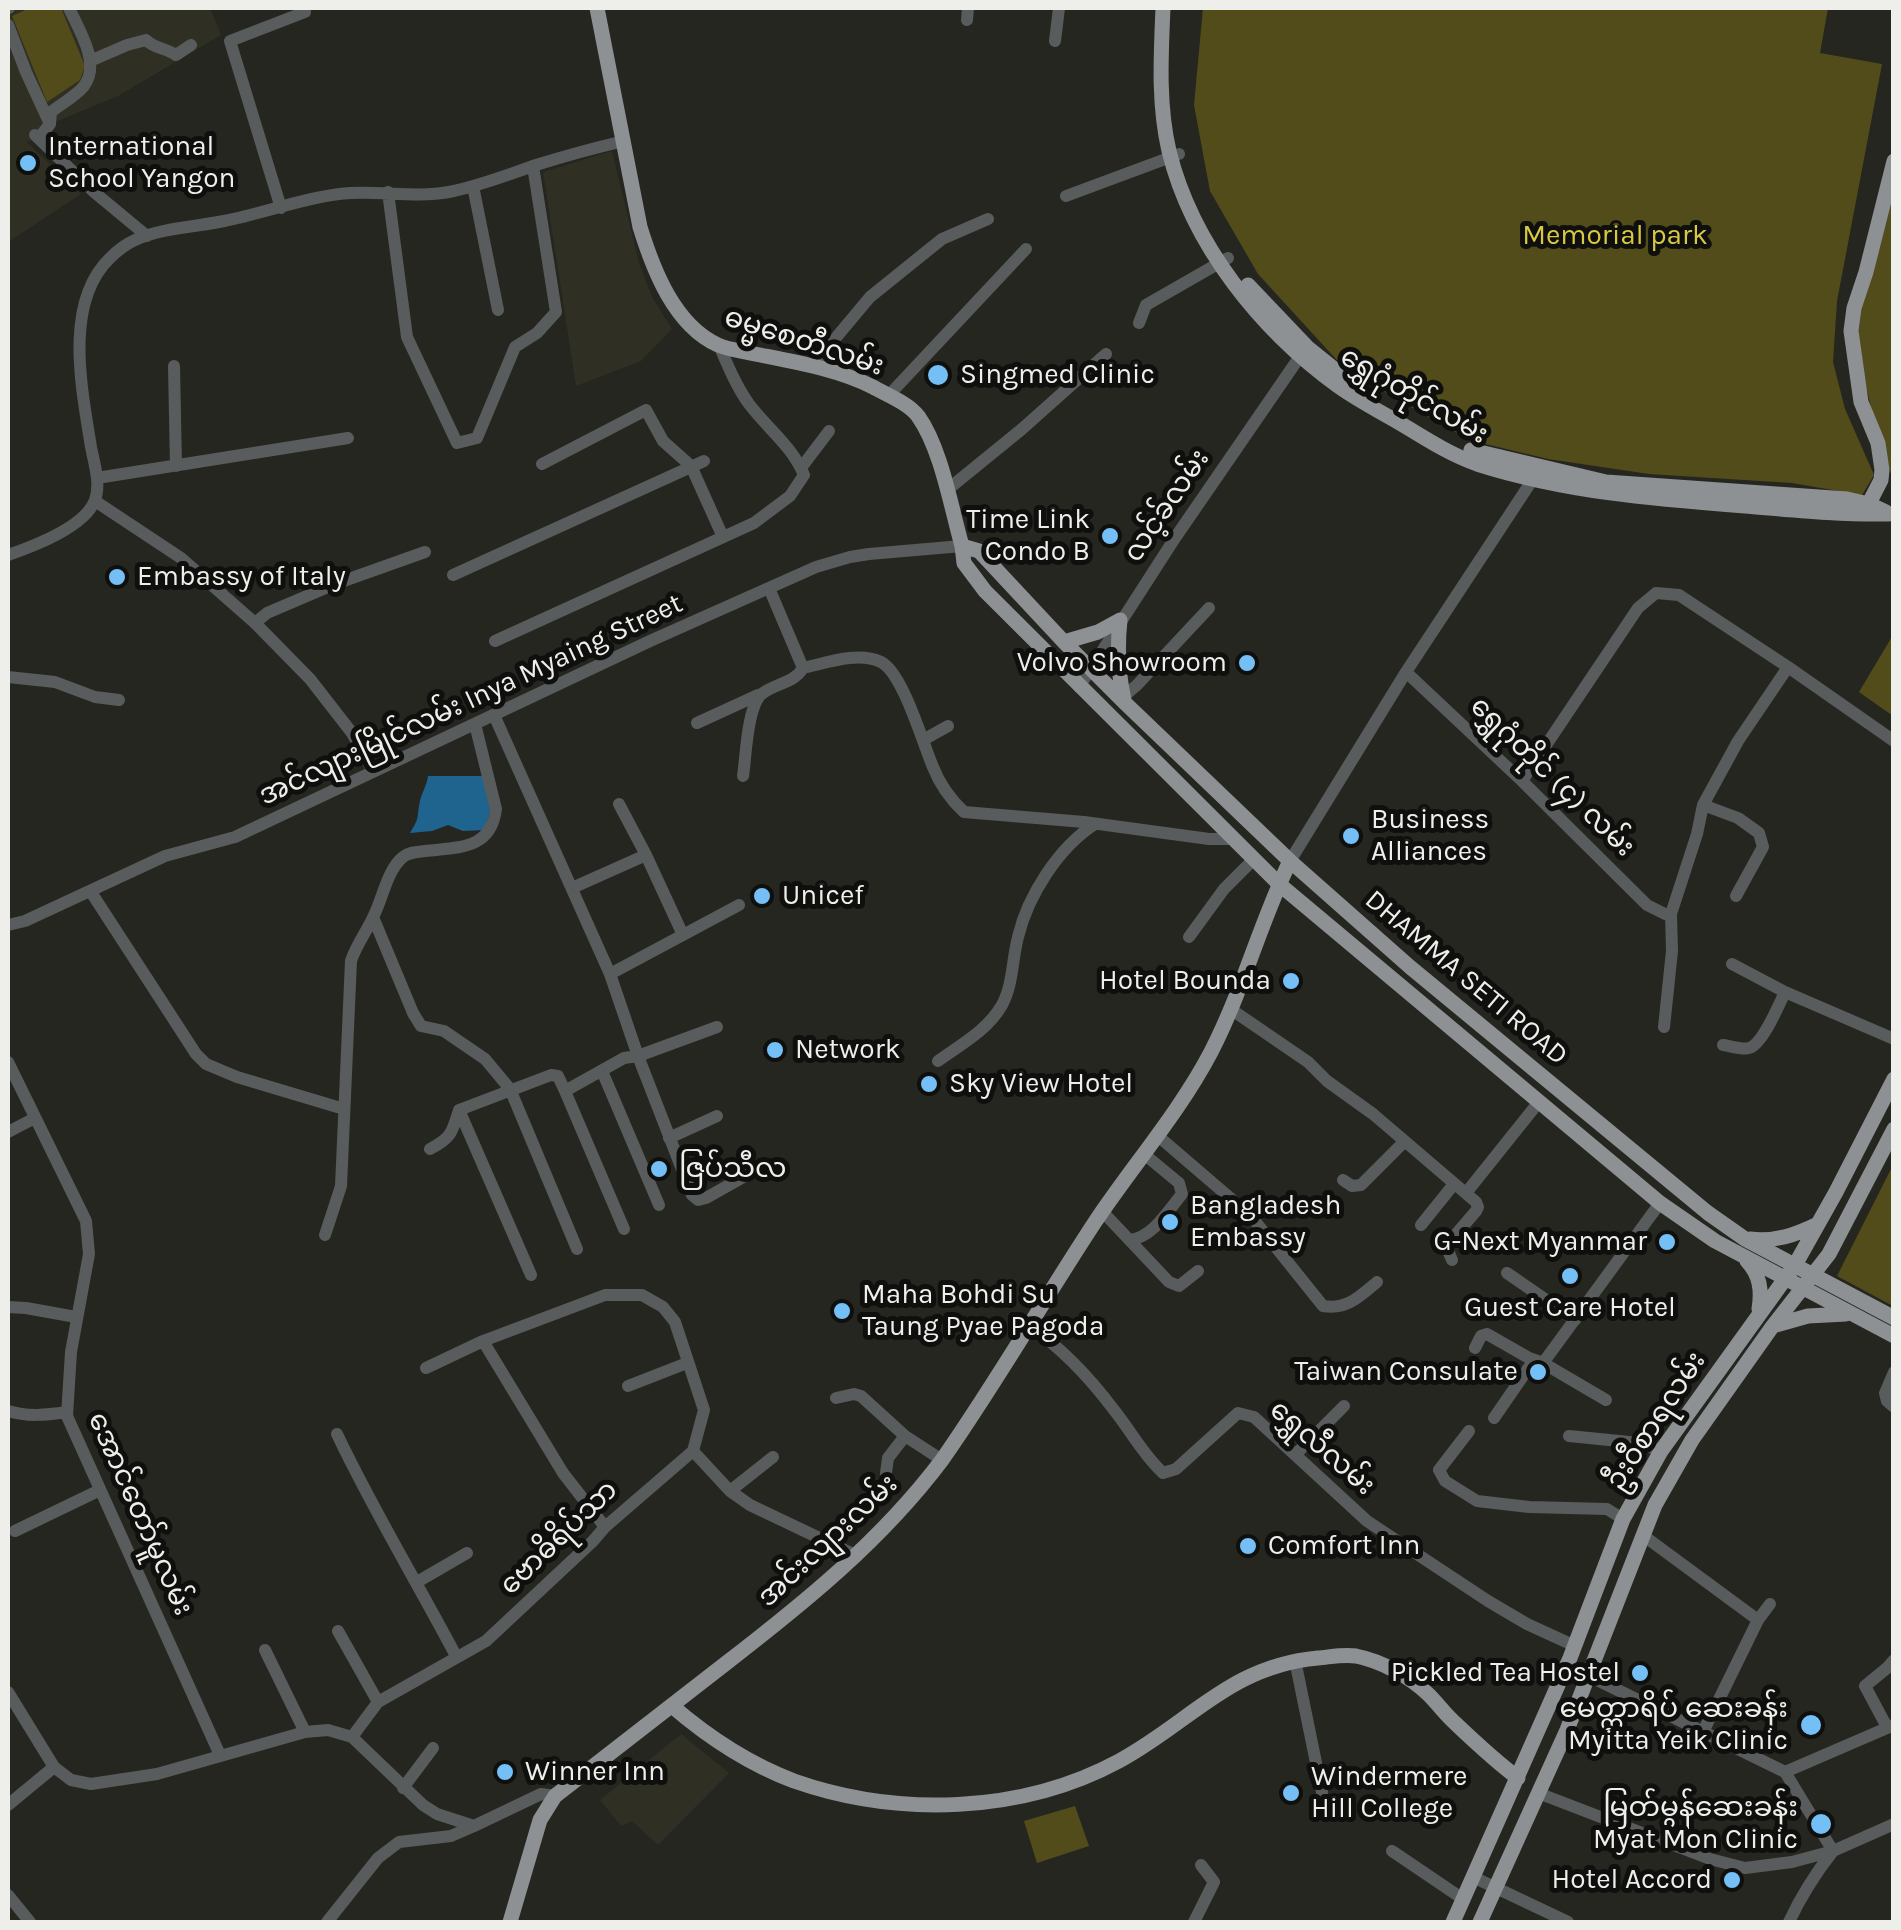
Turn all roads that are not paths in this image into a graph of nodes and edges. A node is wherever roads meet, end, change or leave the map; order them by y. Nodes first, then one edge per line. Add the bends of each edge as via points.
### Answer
1 (70, 8) edge
2 (597, 8) edge
3 (1059, 8) edge
4 (1163, 8) edge
5 (1172, 8) edge
6 (305, 12) dead end
7 (8, 25) edge
8 (1054, 40) dead end
9 (191, 45) dead end
10 (90, 61) junction
11 (50, 124) junction
12 (624, 140) junction
13 (1176, 156) junction
14 (1894, 160) edge
15 (533, 166) junction
16 (474, 186) junction
17 (388, 192) junction
18 (1066, 196) dead end
19 (281, 208) junction
20 (988, 219) dead end
21 (148, 236) junction
22 (1026, 249) dead end
23 (1224, 260) junction
24 (498, 310) dead end
25 (1139, 323) dead end
26 (719, 346) junction
27 (1304, 351) junction
28 (1106, 354) dead end
29 (174, 366) dead end
30 (821, 368) junction
31 (889, 396) junction
32 (830, 431) dead end
33 (348, 438) dead end
34 (1878, 443) junction
35 (698, 463) junction
36 (542, 464) dead end
37 (176, 466) junction
38 (1894, 467) edge
39 (802, 468) junction
40 (1535, 473) junction
41 (96, 490) junction
42 (946, 490) junction
43 (1866, 509) junction
44 (1891, 515) edge
45 (723, 537) junction
46 (962, 546) junction
47 (426, 552) dead end
48 (8, 555) edge
49 (453, 575) dead end
50 (769, 588) junction
51 (1209, 608) dead end
52 (1120, 620) junction
53 (255, 623) junction
54 (495, 641) dead end
55 (1064, 642) junction
56 (1788, 667) junction
57 (803, 668) junction
58 (1091, 668) junction
59 (1406, 672) junction
60 (8, 677) edge
61 (1079, 687) junction
62 (761, 694) junction
63 (119, 700) dead end
64 (1124, 700) junction
65 (494, 714) junction
66 (697, 723) dead end
67 (474, 724) junction
68 (948, 726) dead end
69 (923, 740) junction
70 (1894, 741) edge
71 (373, 771) junction
72 (744, 776) dead end
73 (1522, 781) junction
74 (619, 804) dead end
75 (1703, 805) junction
76 (1095, 824) junction
77 (1232, 839) junction
78 (646, 855) junction
79 (1254, 859) junction
80 (1290, 862) junction
81 (1279, 884) junction
82 (572, 888) junction
83 (91, 892) junction
84 (1736, 896) dead end
85 (739, 904) dead end
86 (1668, 914) junction
87 (374, 918) junction
88 (8, 925) edge
89 (683, 935) junction
90 (1189, 938) dead end
91 (1732, 964) dead end
92 (610, 974) junction
93 (1786, 992) junction
94 (1232, 1010) junction
95 (717, 1027) dead end
96 (1664, 1027) dead end
97 (1894, 1039) edge
98 (1723, 1045) dead end
99 (638, 1056) junction
100 (938, 1061) dead end
101 (8, 1062) edge
102 (602, 1071) junction
103 (1894, 1079) edge
104 (1554, 1085) junction
105 (510, 1089) junction
106 (566, 1091) junction
107 (1538, 1103) junction
108 (344, 1109) junction
109 (459, 1110) junction
110 (717, 1116) dead end
111 (35, 1118) junction
112 (1894, 1129) edge
113 (8, 1132) edge
114 (1158, 1136) junction
115 (669, 1138) junction
116 (1404, 1142) junction
117 (430, 1149) dead end
118 (1144, 1154) junction
119 (761, 1167) dead end
120 (1343, 1180) dead end
121 (1460, 1188) junction
122 (1660, 1203) junction
123 (659, 1205) dead end
124 (1102, 1211) junction
125 (1818, 1224) junction
126 (1422, 1225) dead end
127 (624, 1229) dead end
128 (325, 1235) dead end
129 (1130, 1240) junction
130 (1743, 1246) junction
131 (576, 1248) dead end
132 (1829, 1254) junction
133 (1452, 1260) dead end
134 (1198, 1271) dead end
135 (1789, 1272) junction
136 (1506, 1274) dead end
137 (1814, 1274) junction
138 (531, 1275) dead end
139 (1376, 1282) dead end
140 (1803, 1289) junction
141 (1845, 1292) junction
142 (8, 1307) edge
143 (1854, 1314) junction
144 (1758, 1315) junction
145 (76, 1318) junction
146 (1894, 1318) edge
147 (1574, 1320) junction
148 (1029, 1326) junction
149 (1772, 1327) junction
150 (1894, 1336) edge
151 (484, 1341) junction
152 (1475, 1348) dead end
153 (1538, 1361) junction
154 (687, 1363) junction
155 (426, 1368) dead end
156 (1894, 1372) edge
157 (628, 1386) dead end
158 (836, 1398) dead end
159 (1606, 1400) dead end
160 (1344, 1406) dead end
161 (1894, 1406) edge
162 (8, 1411) edge
163 (67, 1412) junction
164 (1494, 1418) dead end
165 (1469, 1431) dead end
166 (336, 1434) dead end
167 (904, 1436) junction
168 (1569, 1436) dead end
169 (1661, 1450) junction
170 (694, 1451) junction
171 (1296, 1454) junction
172 (773, 1456) dead end
173 (942, 1460) junction
174 (886, 1473) dead end
175 (100, 1490) junction
176 (730, 1491) junction
177 (1623, 1518) junction
178 (605, 1526) junction
179 (15, 1531) dead end
180 (1644, 1536) junction
181 (467, 1553) dead end
182 (857, 1556) junction
183 (417, 1582) junction
184 (1770, 1604) dead end
185 (1758, 1620) junction
186 (338, 1631) dead end
187 (266, 1650) dead end
188 (1572, 1652) junction
189 (456, 1656) junction
190 (1295, 1660) junction
191 (1894, 1660) edge
192 (1591, 1671) junction
193 (8, 1692) edge
194 (378, 1702) junction
195 (672, 1706) junction
196 (1890, 1726) edge
197 (305, 1732) junction
198 (1703, 1732) junction
199 (352, 1736) junction
200 (1534, 1740) junction
201 (433, 1748) dead end
202 (1557, 1752) junction
203 (220, 1755) junction
204 (54, 1767) junction
205 (1785, 1772) junction
206 (1515, 1784) junction
207 (403, 1788) junction
208 (1322, 1792) dead end
209 (555, 1796) junction
210 (1536, 1797) junction
211 (8, 1805) edge
212 (1894, 1824) edge
213 (474, 1826) junction
214 (1392, 1851) dead end
215 (1833, 1851) junction
216 (1201, 1865) dead end
217 (1473, 1877) junction
218 (1496, 1888) junction
219 (8, 1895) edge
220 (1463, 1899) junction
221 (30, 1922) edge
222 (327, 1922) edge
223 (510, 1922) edge
224 (1194, 1922) edge
225 (1453, 1922) edge
226 (1480, 1922) edge
227 (1568, 1922) edge
228 (1789, 1922) edge

1 - 10 street
2 - 12 main road, ဓမ္မစေတီလမ်း
3 - 8 street
4 - 13 main road, ရွှေဂုံတိုင်လမ်း via 1160,83
5 - 13 main road, ရွှေဂုံတိုင်လမ်း
6 - 19 street via 230,41
7 - 11 street
9 - 10 street via 176,54 146,40
10 - 11 street via 86,84 51,112
11 - 21 street via 37,137
12 - 15 street
12 - 26 main road, ဓမ္မစေတီလမ်း via 640,227 664,288 683,317
13 - 18 street
13 - 23 main road, ရွှေဂုံတိုင်လမ်း via 1200,230
14 - 34 main road via 1851,331 1861,402
15 - 16 street
15 - 17 street via 556,312 515,347 478,438 457,443 407,337
16 - 17 street via 433,194
16 - 24 street
17 - 19 street
19 - 21 street
20 - 30 street via 942,239 870,297 834,340
21 - 41 street via 126,245 100,270 81,318 78,348
22 - 31 street
23 - 25 street via 1146,304
23 - 27 main road, ရွှေဂုံတိုင်လမ်း via 1241,292
26 - 30 main road, ဓမ္မစေတီလမ်း
26 - 39 street via 751,406
27 - 40 main road, ရွှေဂုံတိုင်လမ်း via 1340,387 1436,445 1473,462
27 - 52 street, လင့်ခ်လမ်း
28 - 42 street
29 - 37 street
30 - 31 main road, ဓမ္မစေတီလမ်း
31 - 42 main road, ဓမ္မစေတီလမ်း via 915,412 932,439
32 - 39 street
33 - 37 street
34 - 38 main road
34 - 43 main road via 1881,480
35 - 36 street via 663,441 646,410
35 - 45 street
35 - 49 street
37 - 41 street
39 - 45 street via 790,496
40 - 43 main road, ရွှေဂုံတိုင်လမ်း via 1652,500
40 - 59 street
41 - 48 street via 79,521
41 - 53 street
42 - 46 main road, ဓမ္မစေတီလမ်း
43 - 44 main road
45 - 54 street
46 - 50 street, အင်လျားမြိုင်လမ်း Inya Myaing Street via 850,556
46 - 55 main road via 979,552
46 - 61 main road, ဓမ္မစေတီလမ်း via 964,563 985,592
47 - 53 street via 335,584
50 - 57 street
50 - 65 street, အင်လျားမြိုင်လမ်း Inya Myaing Street
51 - 64 street
52 - 55 main road
52 - 58 street, လင့်ခ်လမ်း
52 - 64 main road
53 - 71 street via 310,679
55 - 58 main road
56 - 70 street
56 - 73 street via 1679,595 1656,594 1638,608
56 - 75 street
57 - 62 street
57 - 69 street via 850,658 879,661 901,689
58 - 61 street, လင့်ခ်လမ်း
58 - 64 main road
59 - 73 street, ရွှေဂုံတိုင် (၄) လမ်း
59 - 80 street
60 - 63 street
61 - 77 main road, DHAMMA SETI ROAD
62 - 66 street
62 - 72 street
64 - 80 main road, DHAMMA SETI ROAD
65 - 67 street, အင်လျားမြိုင်လမ်း Inya Myaing Street
65 - 82 street
67 - 71 street, အင်လျားမြိုင်လမ်း Inya Myaing Street
67 - 87 street via 496,809 490,832 465,846 404,856
68 - 69 street
69 - 76 street via 947,795 964,812
71 - 83 street, အင်လျားမြိုင်လမ်း Inya Myaing Street via 235,837 165,856
73 - 86 street, ရွှေဂုံတိုင် (၄) လမ်း via 1647,905
74 - 78 street
75 - 84 street via 1759,832 1763,848
75 - 86 street
76 - 77 street
76 - 100 street via 1040,884 1018,934 1001,1007
77 - 79 main road, DHAMMA SETI ROAD
78 - 82 street
78 - 89 street
79 - 81 main road, DHAMMA SETI ROAD
79 - 90 street
80 - 81 main road, အင်းလျားလမ်း
80 - 104 main road, DHAMMA SETI ROAD
81 - 94 main road, အင်းလျားလမ်း
81 - 107 main road, DHAMMA SETI ROAD
82 - 92 street
83 - 88 street, အင်လျားမြိုင်လမ်း Inya Myaing Street
83 - 108 street via 206,1064
85 - 89 street
86 - 96 street via 1672,951
87 - 105 street via 421,1026 444,1031 486,1058
87 - 108 street via 351,961
89 - 92 street
91 - 93 street
92 - 99 street
93 - 97 street
93 - 98 street via 1754,1046
94 - 114 main road, အင်းလျားလမ်း
94 - 116 street via 1308,1062
95 - 99 street
99 - 102 street
99 - 115 street
101 - 111 street, အောင်တော်မူလမ်း
102 - 106 street
102 - 123 street
103 - 125 main road, ဦးဝီစာရလမ်း
104 - 107 main road
104 - 130 main road, DHAMMA SETI ROAD
105 - 106 street via 556,1074
105 - 109 street
105 - 131 street
106 - 127 street
107 - 121 street
107 - 122 main road, DHAMMA SETI ROAD
108 - 128 street via 341,1186
109 - 117 street via 452,1134
109 - 138 street
110 - 115 street
111 - 113 street
111 - 145 street, အောင်တော်မူလမ်း via 86,1221 89,1254
112 - 132 main road, ဦးဝီစာရလမ်း
114 - 118 main road, အင်းလျားလမ်း
114 - 139 street via 1250,1214 1323,1306 1338,1308
115 - 119 street via 698,1200
116 - 120 street via 1361,1185
116 - 121 street
118 - 124 main road, အင်းလျားလမ်း
118 - 129 street via 1179,1183 1182,1194 1150,1232
121 - 126 street
121 - 133 street via 1478,1207 1446,1246
122 - 130 main road, DHAMMA SETI ROAD via 1715,1242
122 - 147 street
124 - 129 street
124 - 148 main road, အင်းလျားလမ်း
125 - 130 main road
125 - 135 main road, ဦးဝီစာရလမ်း
129 - 134 street via 1174,1285
130 - 135 main road
130 - 144 main road via 1758,1280
132 - 137 main road, ဦးဝီစာရလမ်း
132 - 141 main road
135 - 137 main road
135 - 140 main road
135 - 144 main road, ဦးဝီစာရလမ်း
136 - 147 street
137 - 140 main road, ဦးဝီစာရလမ်း
137 - 141 main road
140 - 143 main road
140 - 149 main road, ဦးဝီစာရလမ်း
141 - 146 main road
142 - 145 street
143 - 149 main road via 1808,1316
143 - 150 main road
144 - 169 main road, ဦးဝီစာရလမ်း
145 - 163 street, အောင်တော်မူလမ်း
147 - 153 street
148 - 171 street, ရွှေလီလမ်း via 1062,1350 1164,1473 1176,1470 1238,1413 1254,1417
148 - 173 main road, အင်းလျားလမ်း
149 - 180 main road, ဦးဝီစာရလမ်း via 1692,1440
151 - 154 street via 604,1295 642,1294 675,1322
151 - 155 street
151 - 178 street via 563,1473
152 - 153 street via 1487,1334
153 - 159 street
153 - 164 street
154 - 157 street
154 - 170 street via 704,1410
156 - 161 street via 1884,1393
158 - 167 street via 860,1396
160 - 171 street
162 - 163 street
163 - 175 street, အောင်တော်မူလမ်း
165 - 177 street via 1439,1470 1477,1501 1607,1509
166 - 183 street
167 - 173 street
167 - 174 street
168 - 169 street
169 - 177 main road, ဦးဝီစာရလမ်း
170 - 176 street
170 - 178 street, ဗောဓိရိပ်သာ
171 - 188 street, ရွှေလီလမ်း via 1367,1521
172 - 176 street
173 - 182 main road, အင်းလျားလမ်း
175 - 179 street
175 - 203 street, အောင်တော်မူလမ်း
176 - 182 street
177 - 188 main road, ဦးဝီစာရလမ်း
178 - 189 street, ဗောဓိရိပ်သာ via 511,1620
180 - 185 street
180 - 192 main road, ဦးဝီစာရလမ်း
181 - 183 street
182 - 195 main road, အင်းလျားလမ်း
183 - 189 street
184 - 185 street
185 - 198 street
186 - 194 street
187 - 197 street
188 - 192 main road
188 - 200 main road, ဦးဝီစာရလမ်း
189 - 194 street, ဗောဓိရိပ်သာ
190 - 195 main road via 1244,1678 1089,1775 1006,1800 960,1804 872,1800 796,1781 730,1749
190 - 206 main road via 1357,1656 1407,1678
190 - 208 street
191 - 196 street via 1866,1686
192 - 198 street
192 - 202 main road, ဦးဝီစာရလမ်း
193 - 204 street
194 - 199 street, ဗောဓိရိပ်သာ
195 - 209 main road, အင်းလျားလမ်း
196 - 205 street
197 - 199 street
197 - 203 street
198 - 205 street
199 - 207 street
200 - 202 main road
200 - 206 main road, ဦးဝီစာရလမ်း
201 - 207 street
202 - 210 main road, ဦးဝီစာရလမ်း
203 - 204 street via 90,1784
204 - 211 street
205 - 215 street
206 - 210 main road
206 - 217 main road, ဦးဝီစာရလမ်း
207 - 213 street via 437,1814
209 - 213 street via 541,1794
209 - 223 main road, အင်းလျားလမ်း via 536,1831
210 - 215 street via 1745,1868
210 - 218 main road, ဦးဝီစာရလမ်း
212 - 215 street
213 - 222 street via 400,1842 378,1858
214 - 220 street
215 - 228 street
216 - 224 street via 1214,1882
217 - 218 street
217 - 220 main road, ဦးဝီစာရလမ်း
218 - 226 main road, ဦးဝီစာရလမ်း
218 - 227 street
219 - 221 street
220 - 225 main road, ဦးဝီစာရလမ်း

